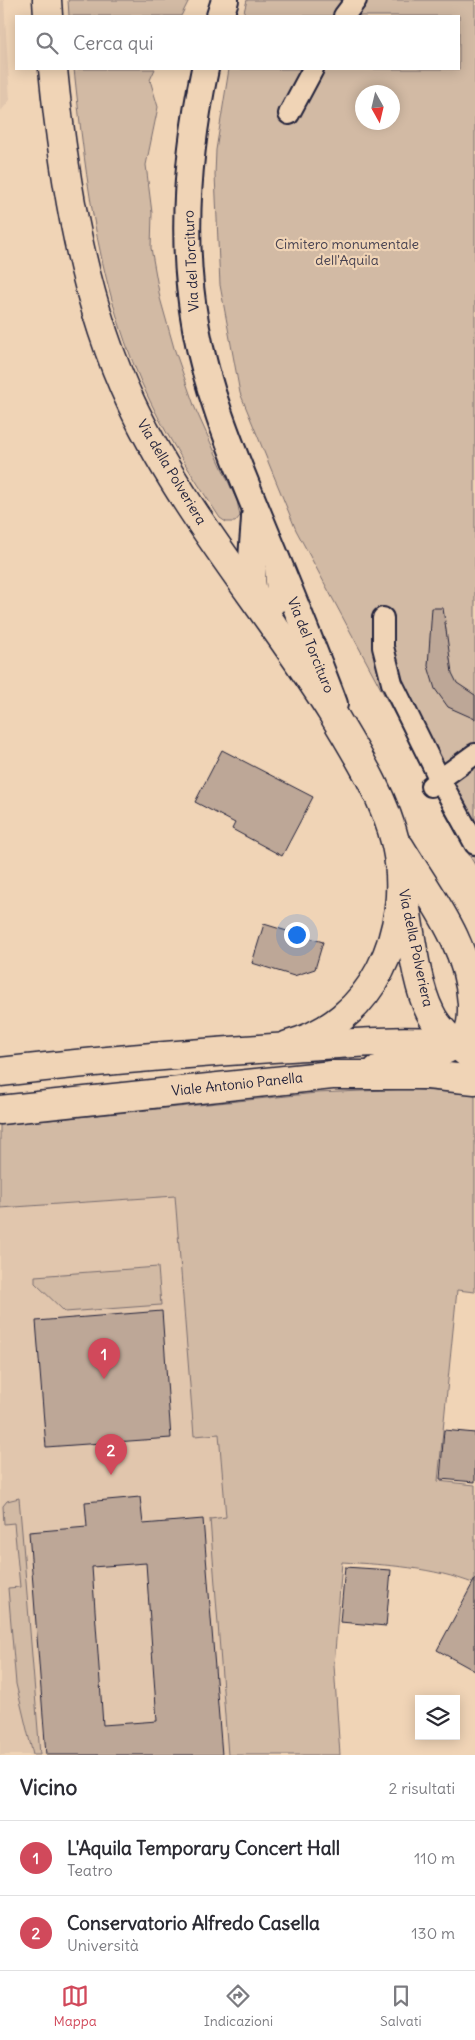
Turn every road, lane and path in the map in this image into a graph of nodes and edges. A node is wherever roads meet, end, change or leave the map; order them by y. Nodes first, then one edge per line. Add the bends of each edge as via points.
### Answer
1 (47, 0) edge
2 (225, 0) edge
3 (356, 0) edge
4 (48, 15) edge
5 (220, 15) edge
6 (345, 15) edge
7 (53, 70) edge
8 (205, 70) edge
9 (312, 70) edge
10 (289, 114) dead end
11 (255, 512) junction
12 (206, 529) junction
13 (275, 556) junction
14 (258, 602) junction
15 (383, 618) dead end
16 (345, 735) junction
17 (475, 754) edge
18 (435, 783) junction
19 (393, 834) junction
20 (475, 844) edge
21 (400, 872) junction
22 (438, 907) junction
23 (475, 946) edge
24 (277, 1047) junction
25 (469, 1050) edge
26 (0, 1072) edge
27 (358, 1074) junction
28 (475, 1080) edge
29 (0, 1110) edge

1 - 4 main road
2 - 5 street
3 - 6 street
7 - 12 main road, Via della Polveriera via 73,209 102,326 118,374 148,437
8 - 11 street, Via del Torcituro via 188,177 190,292 209,382
9 - 10 street
11 - 12 street via 252,530 239,539 223,539
11 - 13 street, Via del Torcituro
11 - 14 street, Via del Torcituro via 253,570
12 - 14 main road, Via della Polveriera
13 - 14 street, Via del Torcituro via 280,594 271,604
13 - 16 street, Via del Torcituro
14 - 16 main road, Via della Polveriera
15 - 18 street via 384,654 392,683
16 - 19 main road, Via della Polveriera via 374,787
17 - 18 street
18 - 20 street
19 - 21 main road, Via della Polveriera
19 - 22 main road, Via della Polveriera
21 - 24 main road, Via della Polveriera via 400,900 393,938 381,969 364,995 333,1026 300,1042
21 - 25 main road, Via della Polveriera via 428,1008 439,1025
22 - 23 main road, Via della Polveriera
22 - 25 main road, Via della Polveriera via 461,953 471,990 471,1026 466,1037
24 - 25 main road via 371,1042
24 - 26 main road
25 - 27 main road
27 - 28 main road, Viale Antonio Panella via 428,1075
27 - 29 main road, Viale Antonio Panella

